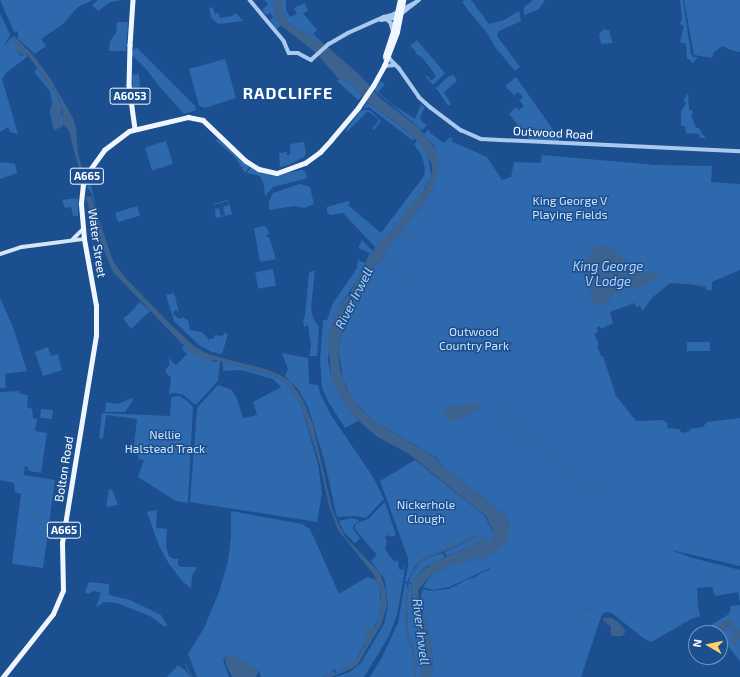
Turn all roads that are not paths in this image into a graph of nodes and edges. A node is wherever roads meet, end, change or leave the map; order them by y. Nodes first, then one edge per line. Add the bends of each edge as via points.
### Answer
1 (133, 0) edge
2 (250, 0) edge
3 (402, 0) edge
4 (419, 0) edge
5 (415, 3) junction
6 (410, 5) junction
7 (399, 15) junction
8 (386, 19) junction
9 (380, 20) junction
10 (393, 32) junction
11 (386, 58) junction
12 (395, 64) junction
13 (384, 66) junction
14 (377, 78) junction
15 (134, 130) junction
16 (740, 152) edge
17 (83, 229) junction
18 (84, 239) junction
19 (72, 240) junction
20 (0, 254) edge
21 (91, 366) joint
22 (3, 677) edge

1 - 15 main road, A6053 via 129,70
2 - 9 street via 284,41 289,53 298,53 311,60 348,33
3 - 6 street
3 - 7 main road
4 - 5 street
5 - 6 street
5 - 7 street
6 - 7 street
7 - 8 street
7 - 9 street
7 - 10 main road
7 - 11 main road via 398,29
8 - 9 street
8 - 10 street via 392,24
10 - 11 main road
11 - 12 street, Outwood Road
11 - 13 main road
11 - 14 main road
12 - 13 street
12 - 16 street, Outwood Road via 419,97 430,107 467,134 481,139
13 - 14 main road
14 - 15 main road, A665 via 362,102 318,154 304,163 277,173 253,166 202,119 183,118
15 - 17 main road, Water Street / A665 via 121,136 104,150 85,178 81,197
17 - 18 main road, Water Street / A665
17 - 19 main road
18 - 19 main road
18 - 21 main road, Water Street / A665 via 96,306 96,335
19 - 20 main road via 20,248
21 - 22 main road, Bolton Road / A665 via 62,545 63,590 53,614

